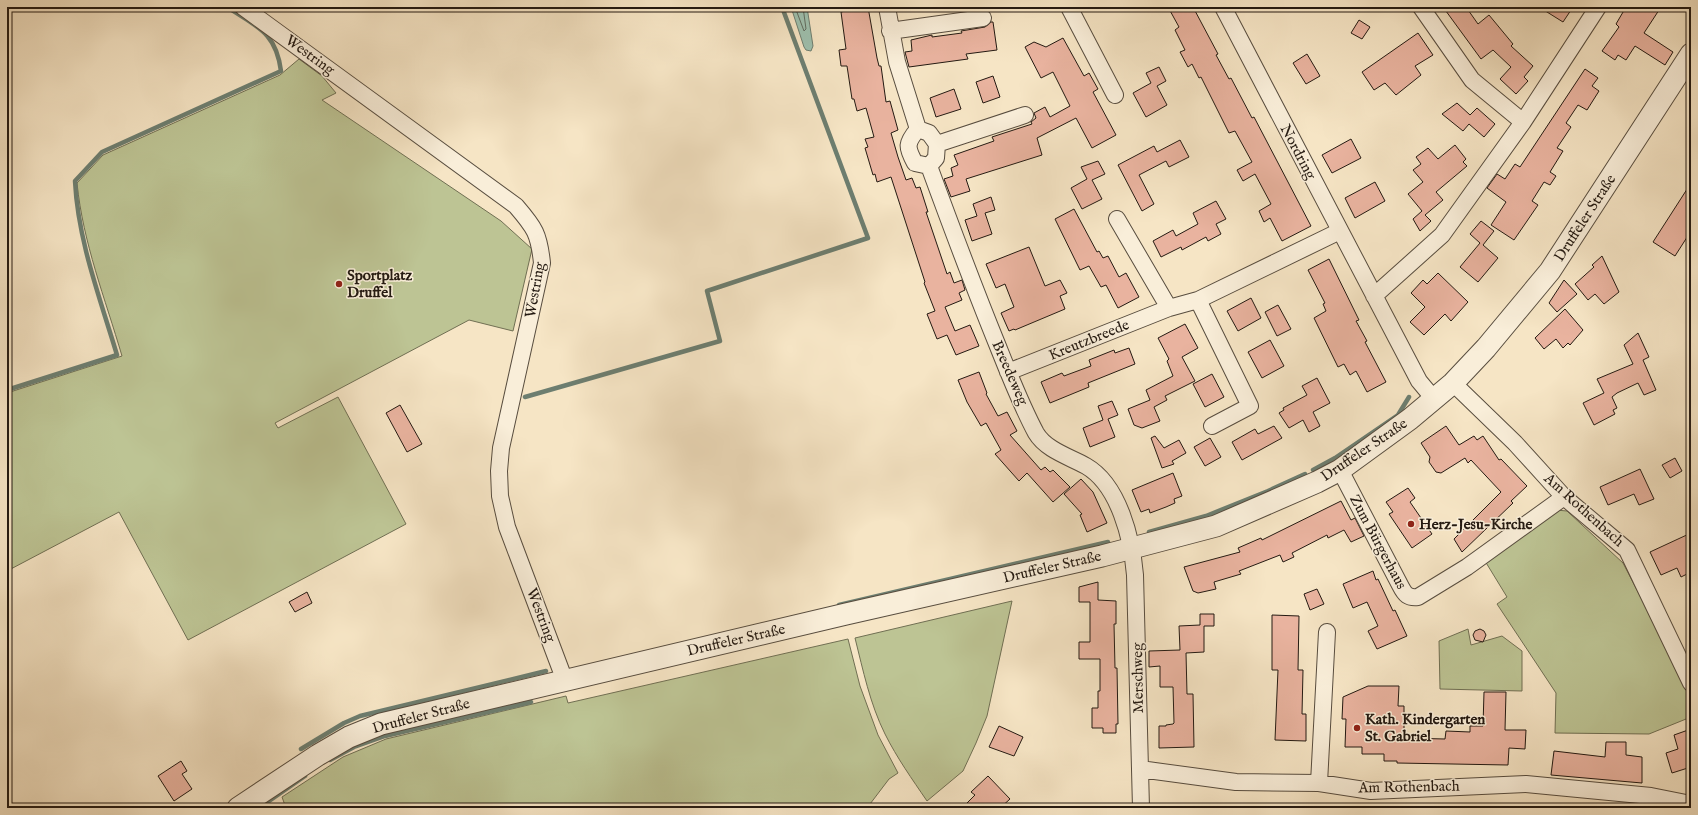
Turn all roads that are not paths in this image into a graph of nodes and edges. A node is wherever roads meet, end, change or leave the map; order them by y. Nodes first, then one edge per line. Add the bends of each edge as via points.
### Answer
1 (243, 7) edge
2 (887, 7) edge
3 (1069, 7) edge
4 (1223, 7) edge
5 (1421, 7) edge
6 (1598, 7) edge
7 (983, 18) dead end
8 (890, 31) junction
9 (1691, 54) edge
10 (1115, 96) dead end
11 (1026, 115) dead end
12 (1523, 122) junction
13 (918, 129) junction
14 (937, 144) junction
15 (930, 166) junction
16 (1117, 219) dead end
17 (1340, 231) junction
18 (1374, 296) junction
19 (1198, 300) junction
20 (1169, 308) junction
21 (1008, 372) junction
22 (1453, 382) junction
23 (1434, 399) junction
24 (1212, 426) dead end
25 (1340, 470) junction
26 (1564, 497) junction
27 (1130, 548) junction
28 (1327, 632) dead end
29 (565, 680) junction
30 (1691, 683) edge
31 (1140, 769) junction
32 (1319, 783) junction
33 (1691, 804) edge
34 (238, 808) edge
35 (1141, 808) edge

1 - 29 street, Westring via 516,206 531,223 540,240 542,263 501,448 500,496 506,528
2 - 8 street
3 - 10 street
4 - 17 street, Nordring
5 - 12 street via 1472,80
6 - 12 street
7 - 8 street
8 - 13 street
9 - 22 street, Druffeler Straße via 1550,271 1486,348
11 - 14 street
12 - 18 street via 1442,235
13 - 14 street via 929,133
13 - 15 street via 909,140 908,151 915,163
14 - 15 street via 936,158
15 - 21 street, Breedeweg via 966,269
16 - 20 street
17 - 18 street, Nordring
17 - 19 street, Kreutzbreede
18 - 23 street, Nordring via 1420,381
19 - 20 street, Kreutzbreede
19 - 24 street via 1250,406
20 - 21 street, Kreutzbreede
21 - 27 street, Breedeweg via 1037,434 1058,453 1087,466 1104,481 1118,503
22 - 23 street, Druffeler Straße
22 - 26 street, Am Rothenbach via 1515,443
23 - 25 street, Druffeler Straße
25 - 26 street, Zum Bürgerhaus via 1404,594 1411,598 1418,597 1467,567
25 - 27 street, Druffeler Straße via 1216,526
26 - 30 street, Am Rothenbach via 1627,550
27 - 29 street, Druffeler Straße via 1068,565
27 - 31 street, Merschweg via 1136,575
28 - 32 street
29 - 34 street, Druffeler Straße via 381,724 348,737
31 - 32 street, Am Rothenbach via 1236,782
31 - 35 street, Merschweg
32 - 33 street, Am Rothenbach via 1371,791 1526,784 1651,796

